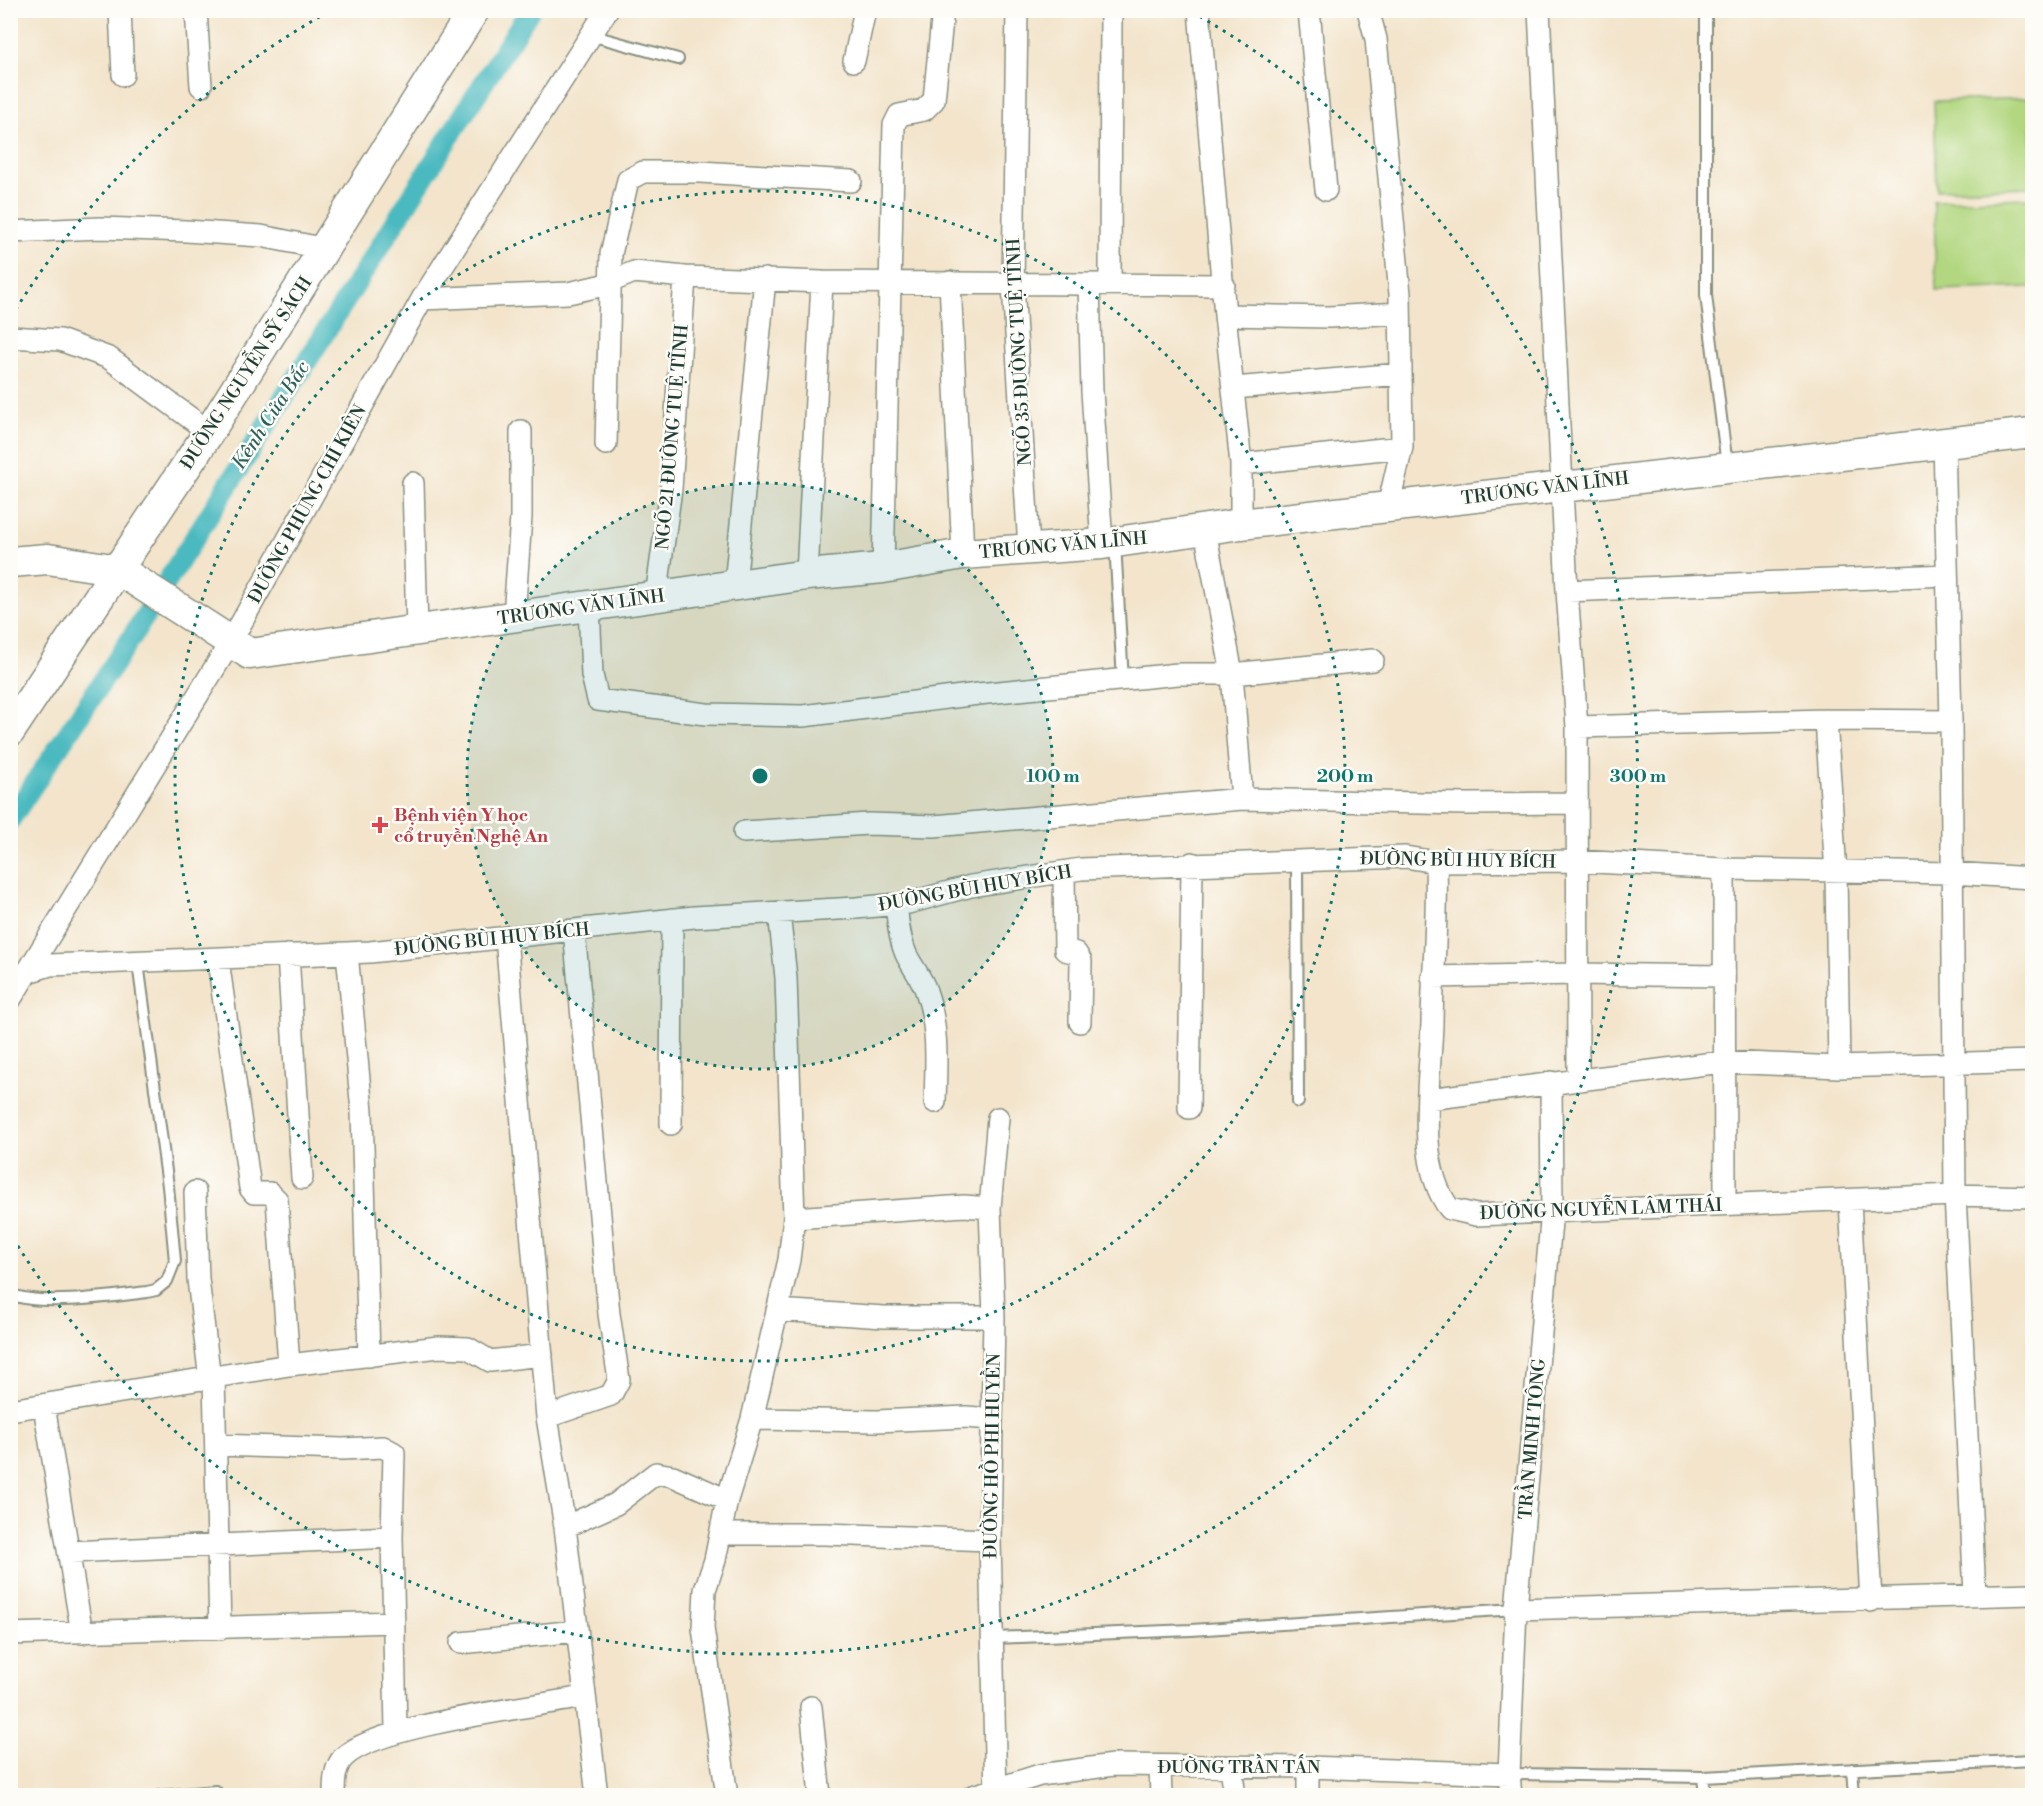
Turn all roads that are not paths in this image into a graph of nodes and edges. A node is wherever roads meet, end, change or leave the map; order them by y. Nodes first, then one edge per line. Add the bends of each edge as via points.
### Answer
1 (120, 10) edge
2 (196, 10) edge
3 (474, 10) edge
4 (607, 10) edge
5 (865, 10) edge
6 (943, 10) edge
7 (1017, 10) edge
8 (1111, 10) edge
9 (1199, 10) edge
10 (1309, 10) edge
11 (1368, 10) edge
12 (1539, 10) edge
13 (1706, 10) edge
14 (590, 35) junction
15 (678, 59) dead end
16 (854, 61) dead end
17 (123, 75) dead end
18 (201, 86) dead end
19 (851, 181) dead end
20 (1326, 190) dead end
21 (10, 232) edge
22 (326, 249) junction
23 (685, 277) junction
24 (765, 279) junction
25 (610, 282) junction
26 (822, 282) junction
27 (950, 282) junction
28 (889, 284) junction
29 (1012, 284) junction
30 (1100, 284) junction
31 (1224, 285) junction
32 (422, 299) junction
33 (1400, 313) junction
34 (1225, 315) junction
35 (10, 337) edge
36 (1401, 374) junction
37 (1233, 388) junction
38 (521, 431) dead end
39 (209, 432) junction
40 (2032, 433) edge
41 (1944, 442) junction
42 (606, 444) dead end
43 (1402, 447) junction
44 (1241, 464) junction
45 (1727, 466) junction
46 (413, 483) dead end
47 (1564, 486) junction
48 (1388, 507) junction
49 (1241, 524) junction
50 (1205, 530) junction
51 (1108, 543) junction
52 (1029, 549) junction
53 (963, 554) junction
54 (10, 562) edge
55 (883, 568) junction
56 (124, 573) junction
57 (1947, 574) junction
58 (807, 575) junction
59 (735, 585) junction
60 (1567, 591) junction
61 (656, 597) junction
62 (589, 606) junction
63 (514, 617) junction
64 (417, 630) junction
65 (230, 643) junction
66 (1373, 660) dead end
67 (1232, 674) junction
68 (1123, 681) junction
69 (1826, 720) junction
70 (1951, 721) junction
71 (1577, 727) junction
72 (10, 731) edge
73 (1242, 799) junction
74 (1576, 803) junction
75 (744, 832) dead end
76 (1297, 859) junction
77 (1576, 861) junction
78 (1436, 862) junction
79 (1192, 863) junction
80 (1724, 869) junction
81 (1064, 873) junction
82 (1836, 873) junction
83 (1952, 873) junction
84 (2032, 878) edge
85 (896, 904) junction
86 (779, 912) junction
87 (672, 919) junction
88 (574, 930) junction
89 (506, 937) junction
90 (347, 953) junction
91 (288, 955) junction
92 (218, 960) junction
93 (138, 963) junction
94 (28, 972) junction
95 (1576, 974) junction
96 (1722, 976) junction
97 (1432, 977) junction
98 (10, 1000) edge
99 (1080, 1022) dead end
100 (2032, 1061) edge
101 (1722, 1062) junction
102 (1956, 1063) junction
103 (1839, 1067) junction
104 (1578, 1078) junction
105 (1551, 1082) junction
106 (1428, 1099) junction
107 (935, 1102) dead end
108 (1298, 1102) dead end
109 (1189, 1107) dead end
110 (998, 1118) dead end
111 (671, 1124) dead end
112 (302, 1178) dead end
113 (195, 1192) dead end
114 (1955, 1195) junction
115 (2032, 1197) edge
116 (1850, 1201) junction
117 (1725, 1204) junction
118 (990, 1208) junction
119 (1552, 1211) junction
120 (794, 1218) junction
121 (10, 1294) edge
122 (777, 1310) junction
123 (994, 1317) junction
124 (542, 1355) junction
125 (369, 1356) junction
126 (289, 1365) junction
127 (212, 1379) junction
128 (44, 1406) junction
129 (10, 1410) edge
130 (547, 1417) junction
131 (752, 1419) junction
132 (991, 1419) junction
133 (217, 1445) junction
134 (727, 1500) junction
135 (565, 1527) junction
136 (721, 1534) junction
137 (392, 1537) junction
138 (990, 1540) junction
139 (216, 1544) junction
140 (70, 1552) junction
141 (1975, 1594) junction
142 (2032, 1594) edge
143 (1871, 1601) junction
144 (1516, 1609) junction
145 (393, 1622) junction
146 (220, 1629) junction
147 (576, 1631) junction
148 (82, 1633) junction
149 (10, 1634) edge
150 (994, 1638) junction
151 (461, 1643) dead end
152 (583, 1697) junction
153 (811, 1707) dead end
154 (396, 1731) junction
155 (2032, 1760) edge
156 (1160, 1767) junction
157 (1231, 1767) junction
158 (1308, 1767) junction
159 (1852, 1769) junction
160 (1509, 1774) junction
161 (1703, 1777) junction
162 (216, 1791) dead end
163 (997, 1792) edge
164 (159, 1796) edge
165 (334, 1796) edge
166 (597, 1796) edge
167 (727, 1796) edge
168 (819, 1796) edge
169 (973, 1796) edge
170 (1161, 1796) edge
171 (1235, 1796) edge
172 (1308, 1796) edge
173 (1511, 1796) edge
174 (1705, 1796) edge
175 (1854, 1796) edge

1 - 17 street
2 - 18 street
3 - 22 street, ĐƯỜNG NGUYỄN SỸ SÁCH
4 - 14 street, ĐƯỜNG PHÙNG CHÍ KIÊN
5 - 16 street
6 - 28 street via 934,100 924,110 899,115 894,125
7 - 29 street, NGÕ 35 ĐƯỜNG TUỆ TĨNH
8 - 30 street via 1112,178
9 - 31 street
10 - 20 street
11 - 33 street via 1378,62 1393,201
12 - 47 street
13 - 45 lane via 1706,295
14 - 15 lane
14 - 32 street, ĐƯỜNG PHÙNG CHÍ KIÊN
19 - 25 street via 643,172 628,180 623,196 611,254
21 - 22 street via 100,228 186,231 261,236
22 - 39 street, ĐƯỜNG NGUYỄN SỸ SÁCH
23 - 24 street
23 - 25 street via 634,272
23 - 61 street, NGÕ 21 ĐƯỜNG TUỆ TĨNH via 671,489
24 - 26 street
24 - 59 street
25 - 32 street via 568,293
25 - 42 street
26 - 28 street
26 - 58 street
27 - 28 street
27 - 29 street
27 - 53 street
28 - 55 street
29 - 30 street
29 - 52 street, NGÕ 35 ĐƯỜNG TUỆ TĨNH
30 - 31 street
30 - 51 street via 1092,391
31 - 34 street
32 - 65 street, ĐƯỜNG PHÙNG CHÍ KIÊN
33 - 34 street via 1329,317
33 - 36 street
34 - 37 street
35 - 39 street via 60,340 109,358
36 - 37 street
36 - 43 street
37 - 44 street
38 - 63 street via 521,517
39 - 56 street, ĐƯỜNG NGUYỄN SỸ SÁCH
40 - 41 street, TRƯƠNG VĂN LĨNH
41 - 45 street, TRƯƠNG VĂN LĨNH
41 - 57 street
43 - 44 street
43 - 48 street
44 - 49 street
45 - 47 street, TRƯƠNG VĂN LĨNH
46 - 64 street
47 - 48 street, TRƯƠNG VĂN LĨNH
47 - 60 street
48 - 49 street, TRƯƠNG VĂN LĨNH
49 - 50 street, TRƯƠNG VĂN LĨNH
50 - 51 street, TRƯƠNG VĂN LĨNH
50 - 67 street
51 - 52 street, TRƯƠNG VĂN LĨNH
51 - 68 lane
52 - 53 street, TRƯƠNG VĂN LĨNH
53 - 55 street, TRƯƠNG VĂN LĨNH
54 - 56 street via 48,559
55 - 58 street, TRƯƠNG VĂN LĨNH
56 - 65 street, TRƯƠNG VĂN LĨNH
56 - 72 street, ĐƯỜNG NGUYỄN SỸ SÁCH
57 - 60 street
57 - 70 street
58 - 59 street, TRƯƠNG VĂN LĨNH
59 - 61 street, TRƯƠNG VĂN LĨNH
60 - 71 street
61 - 62 street, TRƯƠNG VĂN LĨNH
62 - 63 street, TRƯƠNG VĂN LĨNH
62 - 68 street via 593,690 598,700 610,704 706,714 802,716
63 - 64 street, TRƯƠNG VĂN LĨNH
64 - 65 street, TRƯƠNG VĂN LĨNH via 250,654
65 - 94 street, ĐƯỜNG PHÙNG CHÍ KIÊN
66 - 67 street
67 - 68 street via 1178,674
67 - 73 street
69 - 70 street
69 - 71 street
69 - 82 street
70 - 83 street
71 - 74 street
73 - 74 street
73 - 75 street via 934,826 869,824
74 - 77 street
76 - 78 street, ĐƯỜNG BÙI HUY BÍCH via 1405,857
76 - 79 street, ĐƯỜNG BÙI HUY BÍCH
76 - 108 lane
77 - 78 street, ĐƯỜNG BÙI HUY BÍCH
77 - 80 street, ĐƯỜNG BÙI HUY BÍCH
77 - 95 street
78 - 97 street, ĐƯỜNG NGUYỄN LÂM THÁI via 1438,912
79 - 81 street, ĐƯỜNG BÙI HUY BÍCH
79 - 109 street
80 - 82 street, ĐƯỜNG BÙI HUY BÍCH
80 - 96 street
81 - 85 street, ĐƯỜNG BÙI HUY BÍCH via 989,882
81 - 99 street via 1065,950 1076,953 1081,961
82 - 83 street, ĐƯỜNG BÙI HUY BÍCH
82 - 103 street
83 - 84 street, ĐƯỜNG BÙI HUY BÍCH
83 - 102 street
85 - 86 street, ĐƯỜNG BÙI HUY BÍCH
85 - 107 street via 902,942 926,988 932,1010 936,1036
86 - 87 street, ĐƯỜNG BÙI HUY BÍCH
86 - 120 street via 786,978
87 - 88 street, ĐƯỜNG BÙI HUY BÍCH
87 - 111 street
88 - 89 street, ĐƯỜNG BÙI HUY BÍCH
88 - 130 street via 609,1314 620,1380 611,1395
89 - 90 street, ĐƯỜNG BÙI HUY BÍCH
89 - 124 street
90 - 91 street, ĐƯỜNG BÙI HUY BÍCH
90 - 125 street via 362,1111
91 - 92 street, ĐƯỜNG BÙI HUY BÍCH
91 - 112 street
92 - 93 street, ĐƯỜNG BÙI HUY BÍCH
92 - 126 street via 250,1188 277,1200
93 - 94 street, ĐƯỜNG BÙI HUY BÍCH via 50,965
93 - 121 lane via 171,1208 176,1262 172,1274 162,1286 147,1292 55,1299
94 - 98 street, ĐƯỜNG PHÙNG CHÍ KIÊN
95 - 96 street
95 - 97 street
95 - 104 street
96 - 101 street
97 - 106 street, ĐƯỜNG NGUYỄN LÂM THÁI
100 - 102 street
101 - 103 street
101 - 104 street
101 - 117 street
102 - 103 street
102 - 114 street
104 - 105 street
105 - 106 street
105 - 119 street, TRẦN MINH TÔNG
106 - 119 street, ĐƯỜNG NGUYỄN LÂM THÁI via 1438,1193 1450,1209 1476,1215
110 - 118 street, ĐƯỜNG HỒ PHI HUYỀN
113 - 127 street via 198,1279
114 - 115 street, ĐƯỜNG NGUYỄN LÂM THÁI
114 - 116 street, ĐƯỜNG NGUYỄN LÂM THÁI
114 - 141 street
116 - 117 street, ĐƯỜNG NGUYỄN LÂM THÁI
116 - 143 street
117 - 119 street, ĐƯỜNG NGUYỄN LÂM THÁI
118 - 120 street via 964,1206
118 - 123 street, ĐƯỜNG HỒ PHI HUYỀN
119 - 144 street, TRẦN MINH TÔNG
120 - 122 street
122 - 123 street via 884,1317
122 - 131 street
123 - 132 street, ĐƯỜNG HỒ PHI HUYỀN
124 - 125 street via 490,1361 458,1346
124 - 130 street
125 - 126 street
126 - 127 street
127 - 128 street
127 - 133 street
128 - 129 street
128 - 140 street
130 - 135 street
131 - 132 street
131 - 134 street
132 - 138 street, ĐƯỜNG HỒ PHI HUYỀN
133 - 137 street via 389,1448 395,1461
133 - 139 street
134 - 135 street via 673,1476 656,1473 616,1504
134 - 136 street
135 - 147 street
136 - 138 street
136 - 167 street via 705,1590 703,1621
137 - 139 street
137 - 145 street
138 - 150 street, ĐƯỜNG HỒ PHI HUYỀN
139 - 140 street
139 - 146 street
140 - 148 street
141 - 142 street
141 - 143 street
143 - 144 street
144 - 150 lane
144 - 160 street, TRẦN MINH TÔNG
145 - 146 street
145 - 154 street
146 - 148 street
147 - 151 street
147 - 152 street
148 - 149 street
150 - 163 street, ĐƯỜNG HỒ PHI HUYỀN
152 - 154 street
152 - 166 street
153 - 168 street
154 - 165 street via 357,1746 342,1758 334,1775
155 - 159 lane
156 - 157 street, ĐƯỜNG TRẦN TẤN
156 - 163 street, ĐƯỜNG TRẦN TẤN via 1075,1768 1023,1779
156 - 170 street
157 - 158 street, ĐƯỜNG TRẦN TẤN
157 - 171 street
158 - 160 street, ĐƯỜNG TRẦN TẤN
158 - 172 street
159 - 161 lane
159 - 175 lane
160 - 161 lane
160 - 173 street, TRẦN MINH TÔNG
161 - 174 lane
162 - 164 lane
163 - 169 street, ĐƯỜNG TRẦN TẤN

